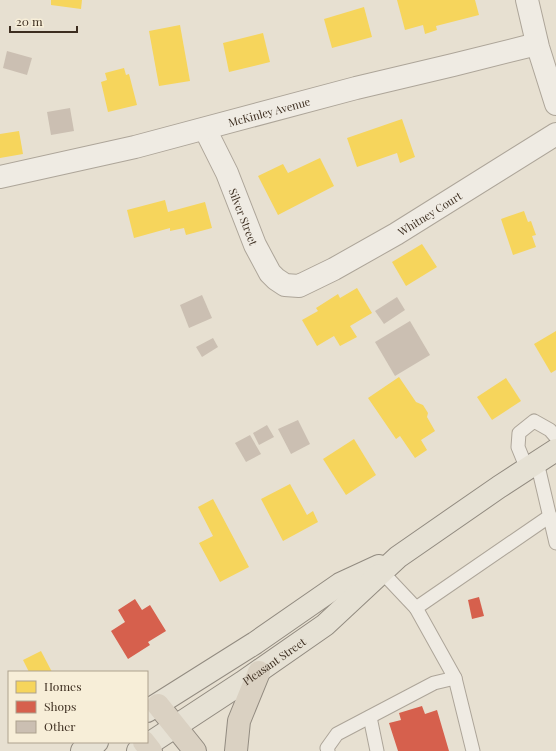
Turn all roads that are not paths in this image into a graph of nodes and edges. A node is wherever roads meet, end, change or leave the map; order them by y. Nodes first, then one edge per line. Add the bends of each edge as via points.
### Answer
1 (527, 0) edge
2 (537, 44) junction
3 (556, 104) edge
4 (205, 129) junction
5 (556, 134) edge
6 (0, 177) edge
7 (299, 286) joint
8 (556, 437) edge
9 (556, 450) edge
10 (532, 465) junction
11 (550, 516) junction
12 (556, 542) edge
13 (398, 557) junction
14 (382, 572) junction
15 (416, 608) junction
16 (259, 672) junction
17 (455, 678) junction
18 (153, 708) edge
19 (370, 717) junction
20 (175, 727) junction
21 (95, 743) edge
22 (145, 747) edge
23 (82, 751) edge
24 (195, 751) edge
25 (236, 751) edge
26 (328, 751) edge
27 (377, 751) edge
28 (473, 751) edge

1 - 2 street
2 - 3 street
2 - 4 street, McKinley Avenue via 356,88
4 - 6 street, McKinley Avenue
4 - 7 street, Silver Street via 227,173 255,245 270,273 284,285
5 - 7 street, Whitney Court via 396,234
8 - 10 lane via 550,430 534,422 519,433 518,447
9 - 10 main road, Pleasant Street
10 - 11 lane
10 - 13 main road, Pleasant Street
11 - 12 lane
11 - 15 lane
13 - 14 main road, Pleasant Street
13 - 18 main road, Pleasant Street via 340,584 255,643
14 - 15 lane
14 - 16 main road, Pleasant Street via 324,625
15 - 17 lane
16 - 20 main road, Pleasant Street
16 - 25 highway via 239,721
17 - 19 lane via 434,683
17 - 28 lane
18 - 20 highway
19 - 26 lane via 337,734 327,748
19 - 27 lane
20 - 22 main road, Pleasant Street
20 - 24 highway
21 - 23 main road

